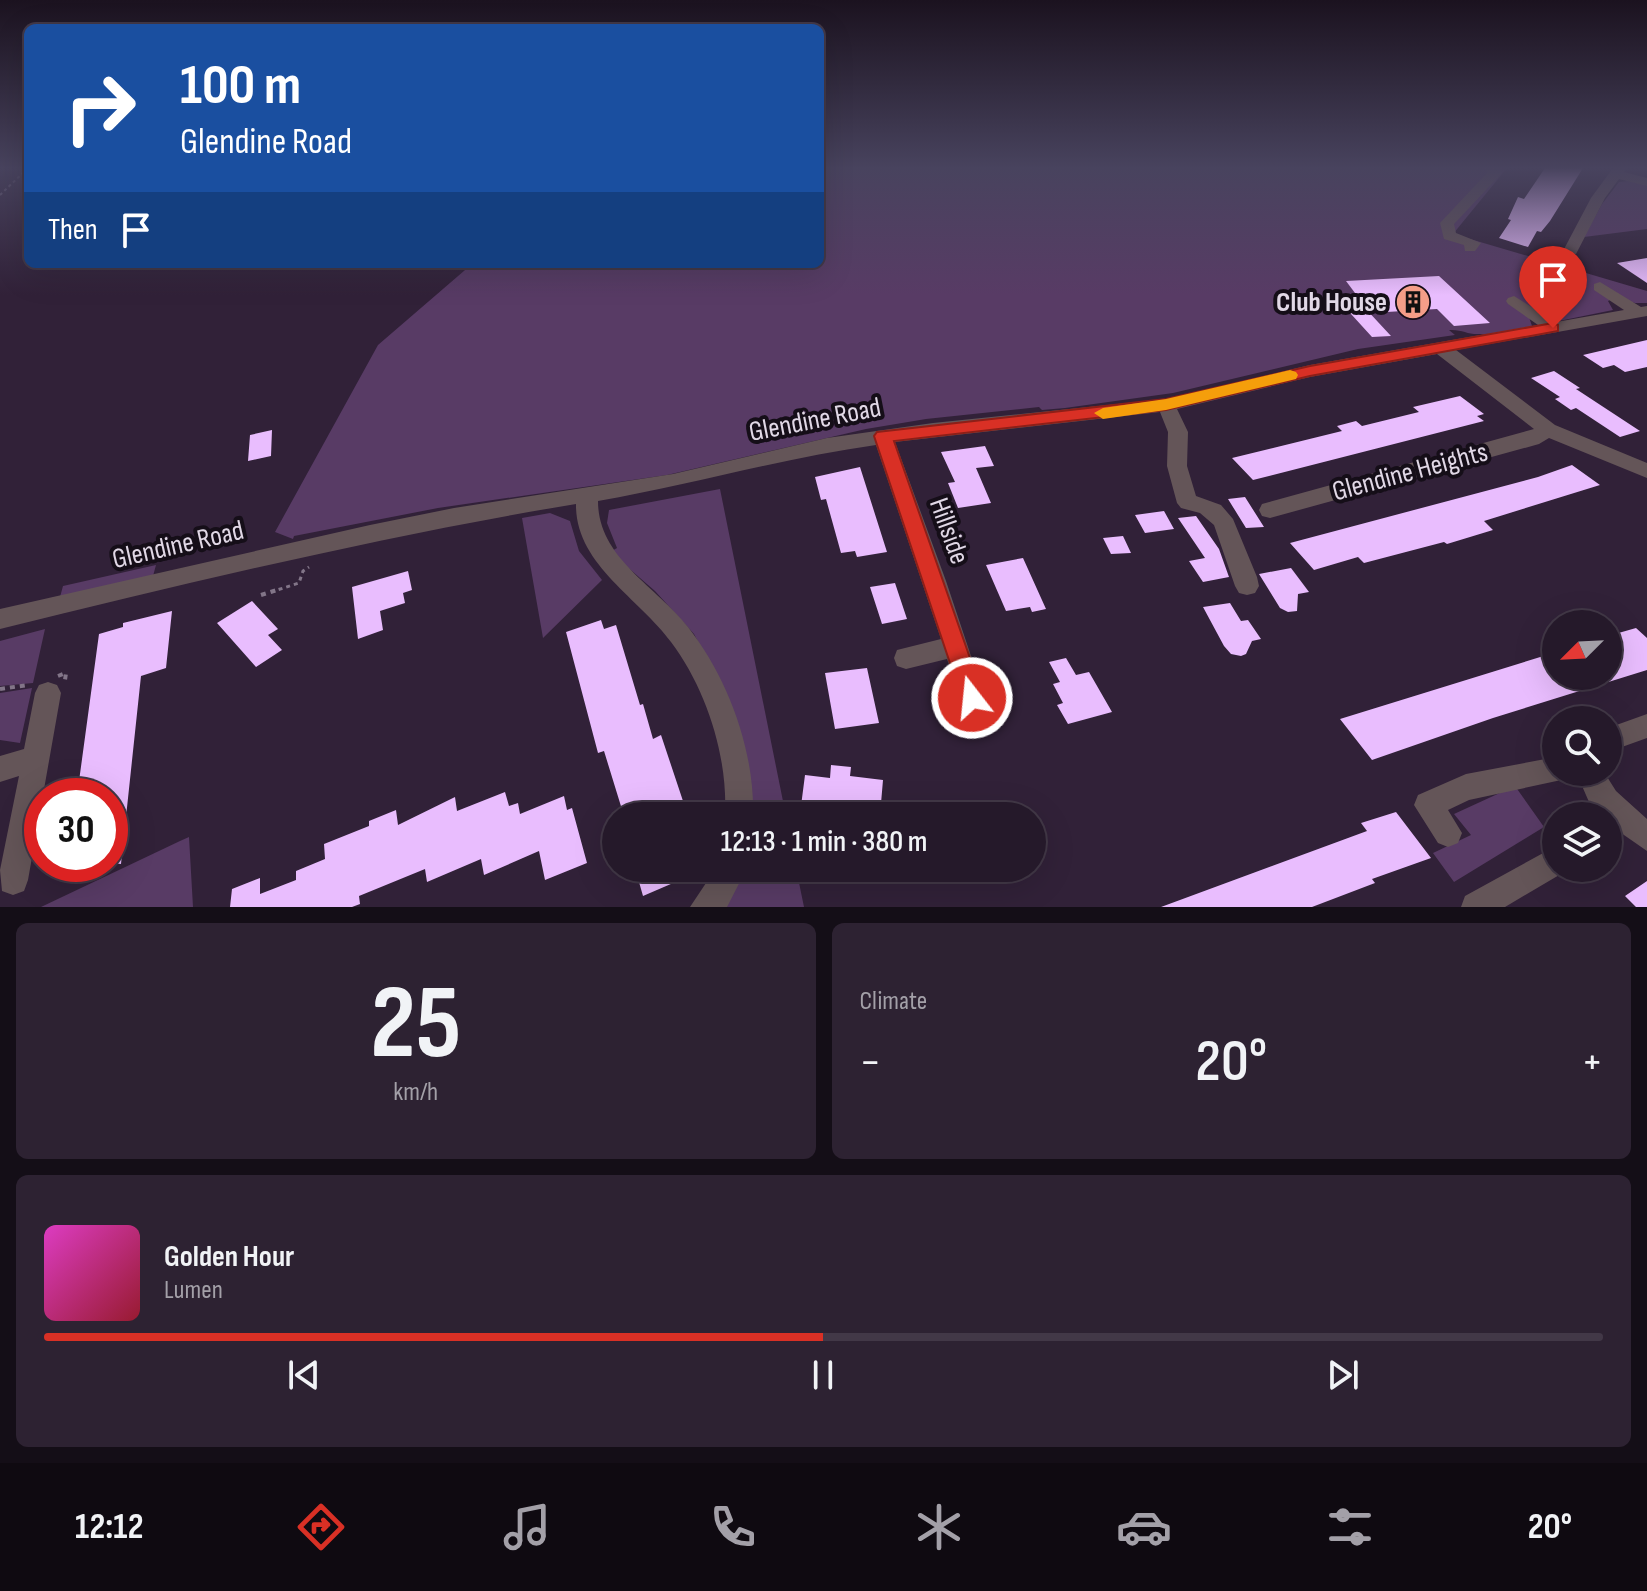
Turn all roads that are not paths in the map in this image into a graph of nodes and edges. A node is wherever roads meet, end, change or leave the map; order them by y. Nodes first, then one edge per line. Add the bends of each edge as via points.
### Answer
1 (1459, 210) edge
2 (1592, 210) edge
3 (1470, 248) dead end
4 (1571, 251) dead end
5 (1600, 287) dead end
6 (1514, 301) dead end
7 (1643, 312) edge
8 (1553, 328) junction
9 (1441, 348) junction
10 (1166, 405) junction
11 (1548, 430) junction
12 (883, 436) junction
13 (1647, 471) edge
14 (587, 497) junction
15 (1270, 510) dead end
16 (1247, 586) dead end
17 (0, 619) edge
18 (957, 646) junction
19 (906, 658) dead end
20 (48, 693) dead end
21 (972, 698) dead end
22 (1647, 726) edge
23 (1622, 735) edge
24 (35, 759) junction
25 (0, 769) edge
26 (1542, 773) edge
27 (738, 802) edge
28 (1622, 823) edge
29 (1448, 833) dead end
30 (1647, 837) edge
31 (1542, 869) edge
32 (13, 880) dead end
33 (724, 882) edge
34 (705, 907) edge
35 (1476, 907) edge

1 - 3 street via 1447,223 1449,236 1473,243
2 - 4 street
5 - 7 street
6 - 8 street
7 - 8 street, Glendine Road
8 - 9 street, Glendine Road
9 - 10 street, Glendine Road via 1310,371
9 - 11 street
10 - 12 street, Glendine Road
10 - 16 street via 1178,432 1177,466 1188,503 1215,510 1223,521
11 - 13 street
11 - 15 street, Glendine Heights via 1532,439
12 - 14 street, Glendine Road
12 - 18 street, Hillside
14 - 17 street, Glendine Road via 370,533
14 - 27 street via 596,546 609,565 655,605 701,667 734,755
18 - 19 street
18 - 21 street, Hillside
20 - 24 street
22 - 23 street
24 - 25 street
24 - 32 street
26 - 29 street via 1466,787 1428,805
28 - 30 street
31 - 35 street
33 - 34 street

